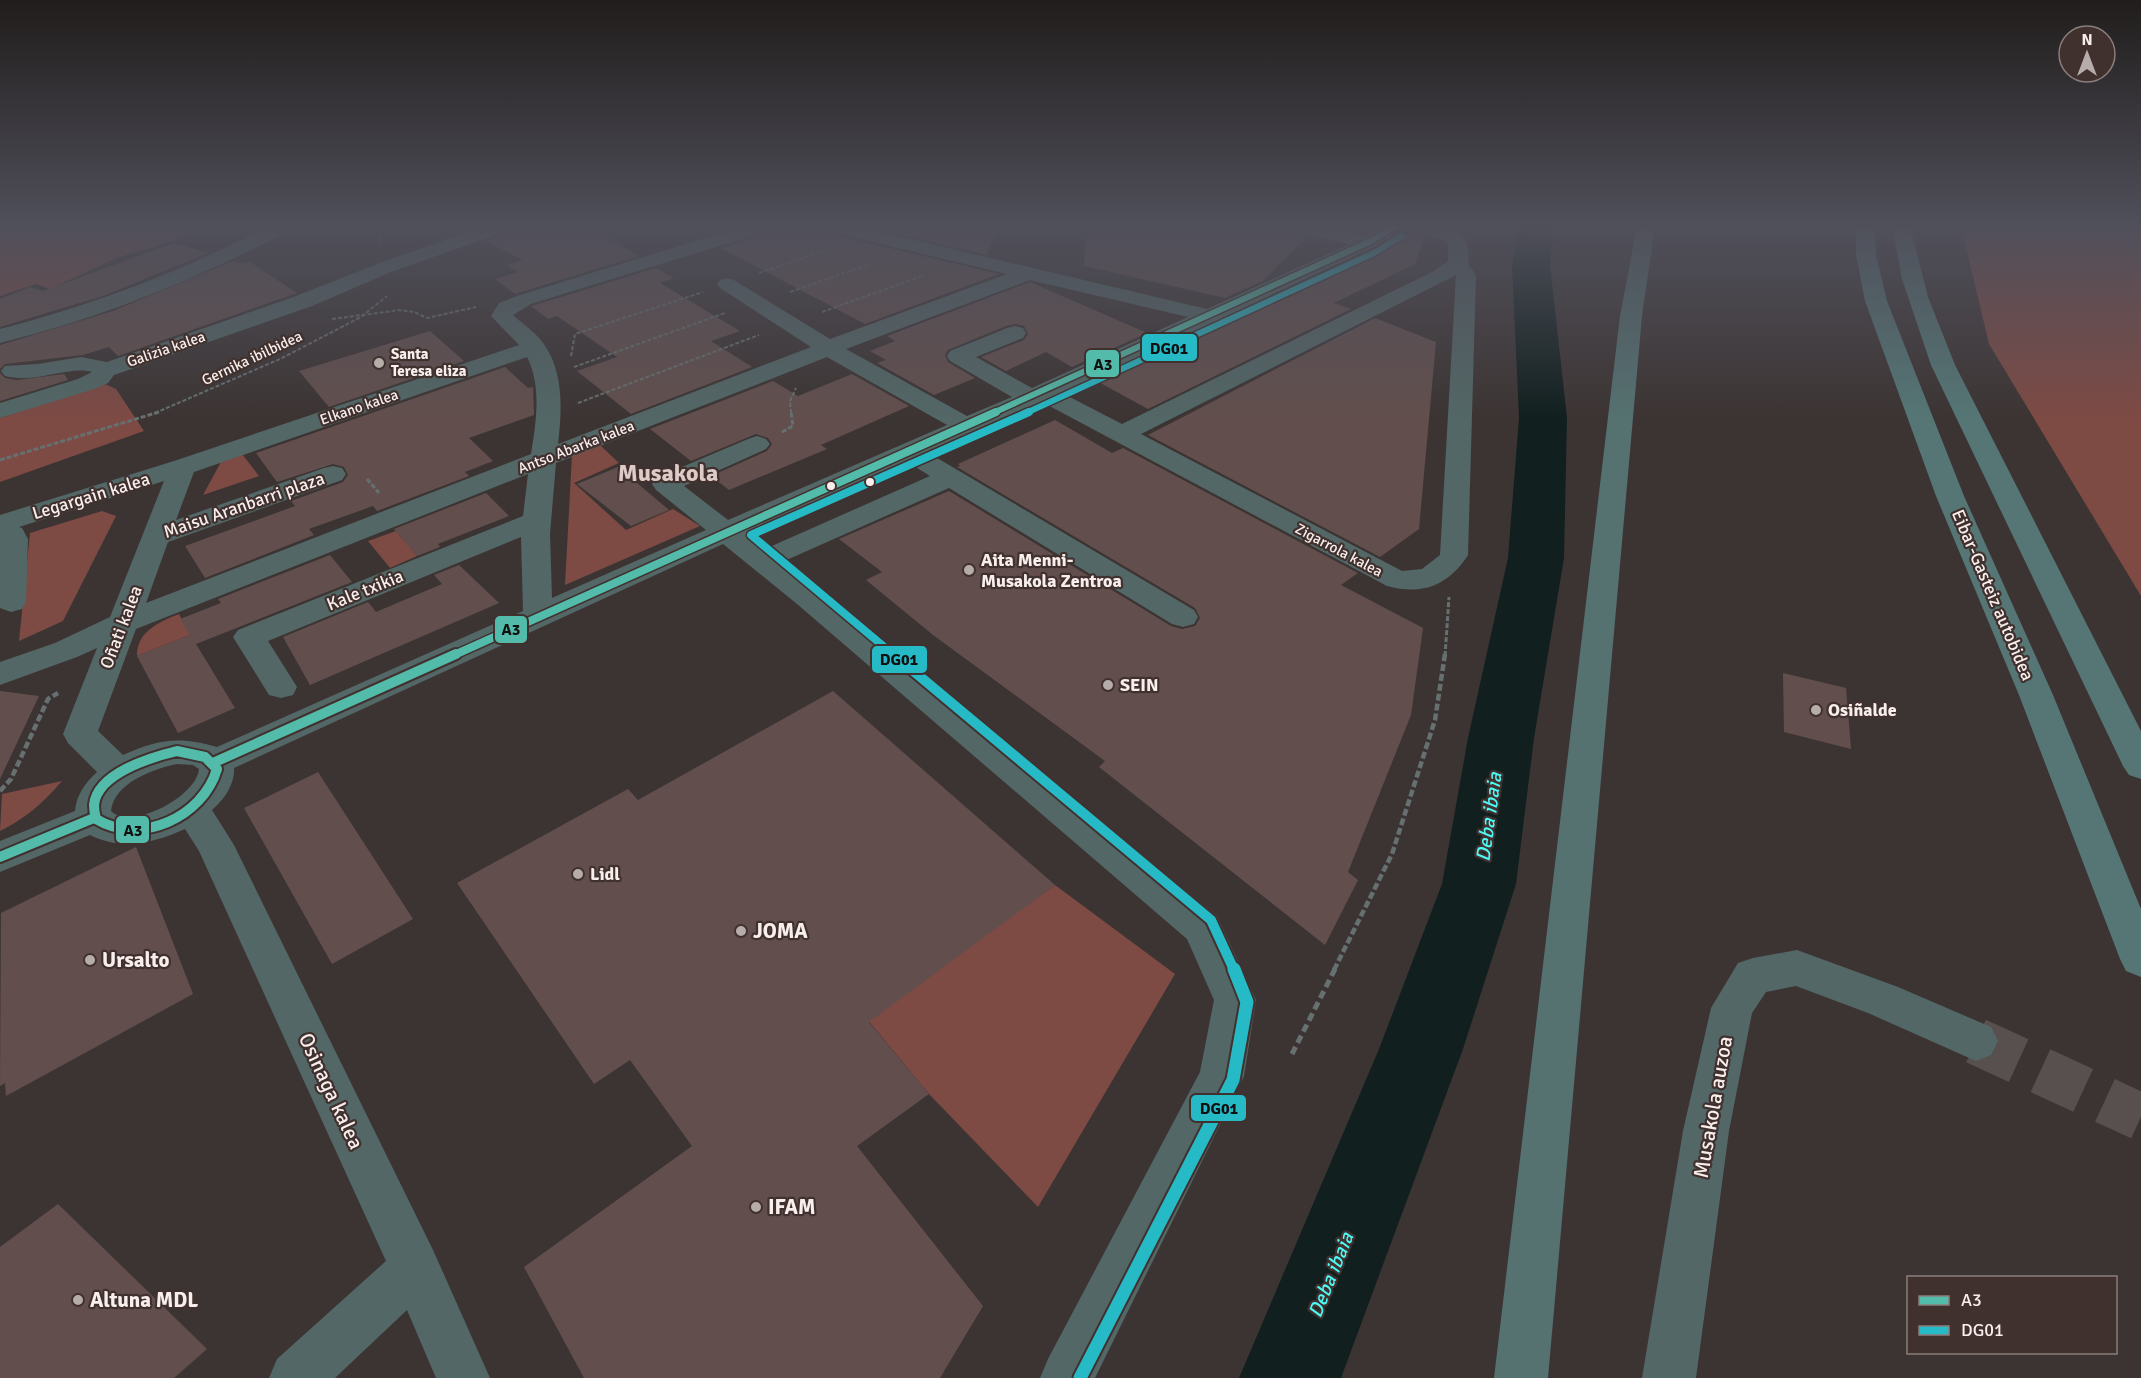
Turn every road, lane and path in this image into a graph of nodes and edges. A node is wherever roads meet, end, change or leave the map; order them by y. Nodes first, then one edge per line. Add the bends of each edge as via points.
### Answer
1 (138, 290) edge
2 (332, 290) edge
3 (394, 290) dead end
4 (555, 290) edge
5 (708, 290) edge
6 (738, 290) edge
7 (793, 290) edge
8 (983, 290) edge
9 (1101, 290) edge
10 (1265, 290) edge
11 (1410, 290) edge
12 (1465, 290) edge
13 (1635, 290) edge
14 (1875, 290) edge
15 (1914, 290) edge
16 (782, 294) dead end
17 (731, 311) dead end
18 (364, 314) junction
19 (441, 316) dead end
20 (1209, 316) junction
21 (345, 317) dead end
22 (1015, 333) dead end
23 (0, 336) edge
24 (534, 347) junction
25 (828, 348) junction
26 (778, 368) junction
27 (105, 370) junction
28 (14, 371) dead end
29 (1036, 395) junction
30 (0, 411) edge
31 (965, 425) junction
32 (1120, 435) junction
33 (757, 444) joint
34 (907, 451) junction
35 (0, 460) edge
36 (542, 460) junction
37 (183, 467) junction
38 (333, 474) dead end
39 (951, 477) junction
40 (536, 521) junction
41 (6, 529) edge
42 (728, 532) junction
43 (156, 537) junction
44 (763, 560) junction
45 (1449, 589) dead end
46 (7, 609) edge
47 (1183, 617) dead end
48 (539, 618) junction
49 (123, 622) junction
50 (0, 674) edge
51 (281, 687) dead end
52 (65, 689) dead end
53 (215, 762) junction
54 (2141, 766) edge
55 (120, 772) junction
56 (0, 791) edge
57 (191, 808) junction
58 (94, 818) junction
59 (0, 857) edge
60 (2141, 959) edge
61 (1976, 1041) tunnel mouth
62 (1292, 1054) dead end
63 (415, 1268) junction
64 (1529, 1299) junction
65 (296, 1378) edge
66 (463, 1378) edge
67 (1067, 1378) edge
68 (1497, 1378) edge
69 (1521, 1378) edge
70 (1541, 1378) edge
71 (1669, 1378) edge

1 - 23 street
2 - 27 street, Galizia kalea
3 - 18 path, Gernika ibilbidea
4 - 24 street via 507,308 502,316
5 - 17 path via 574,334 570,368
6 - 25 street
7 - 16 path
8 - 25 street, Antso Abarka kalea
9 - 20 street
10 - 20 street
11 - 32 street
12 - 32 street, Zigarrola kalea via 1454,555 1437,575 1397,580
13 - 64 main road
14 - 60 highway, Eibar-Gasteiz autobidea via 1950,496 2036,695
15 - 54 highway via 1943,365
18 - 19 path via 400,310 427,318
18 - 21 path
18 - 35 path, Gernika ibilbidea via 280,358 156,413
20 - 29 street
22 - 29 street, Zigarrola kalea via 958,356
24 - 36 street via 547,376 549,412
24 - 37 street, Elkano kalea
25 - 26 street, Antso Abarka kalea
25 - 31 street
26 - 33 path via 796,387 790,401 793,426
26 - 36 street, Antso Abarka kalea
27 - 28 street via 84,364
27 - 30 street, Galizia kalea via 100,378 86,384
29 - 31 street
29 - 32 street, Zigarrola kalea
31 - 34 street
33 - 42 street via 665,484
34 - 39 street
34 - 42 street
36 - 40 street
36 - 49 street, Antso Abarka kalea
37 - 41 street, Legargain kalea
37 - 43 street, Oñati kalea
38 - 43 street, Maisu Aranbarri plaza
39 - 44 street
39 - 47 street
40 - 48 street via 535,595
40 - 51 street, Kale txikia via 249,637
41 - 46 street via 14,539
42 - 44 street
42 - 48 street
43 - 49 street, Oñati kalea
44 - 67 street via 1203,928 1235,1000 1222,1076
45 - 62 path via 1448,637 1436,720 1392,854
48 - 53 street
49 - 50 street, Antso Abarka kalea via 66,650
49 - 55 street, Oñati kalea via 80,734
52 - 56 path via 48,699 11,779
53 - 55 street via 194,751 177,751 138,762
53 - 57 street via 218,772 214,783
55 - 58 street via 97,796
57 - 58 street via 173,819 133,830 101,826
57 - 63 street, Osinaga kalea via 215,845
58 - 59 street
61 - 71 street, Musakola auzoa via 1797,968 1753,976 1732,1008 1706,1131
63 - 65 street
63 - 66 street, Osinaga kalea
64 - 68 street
64 - 69 main road
64 - 70 street

